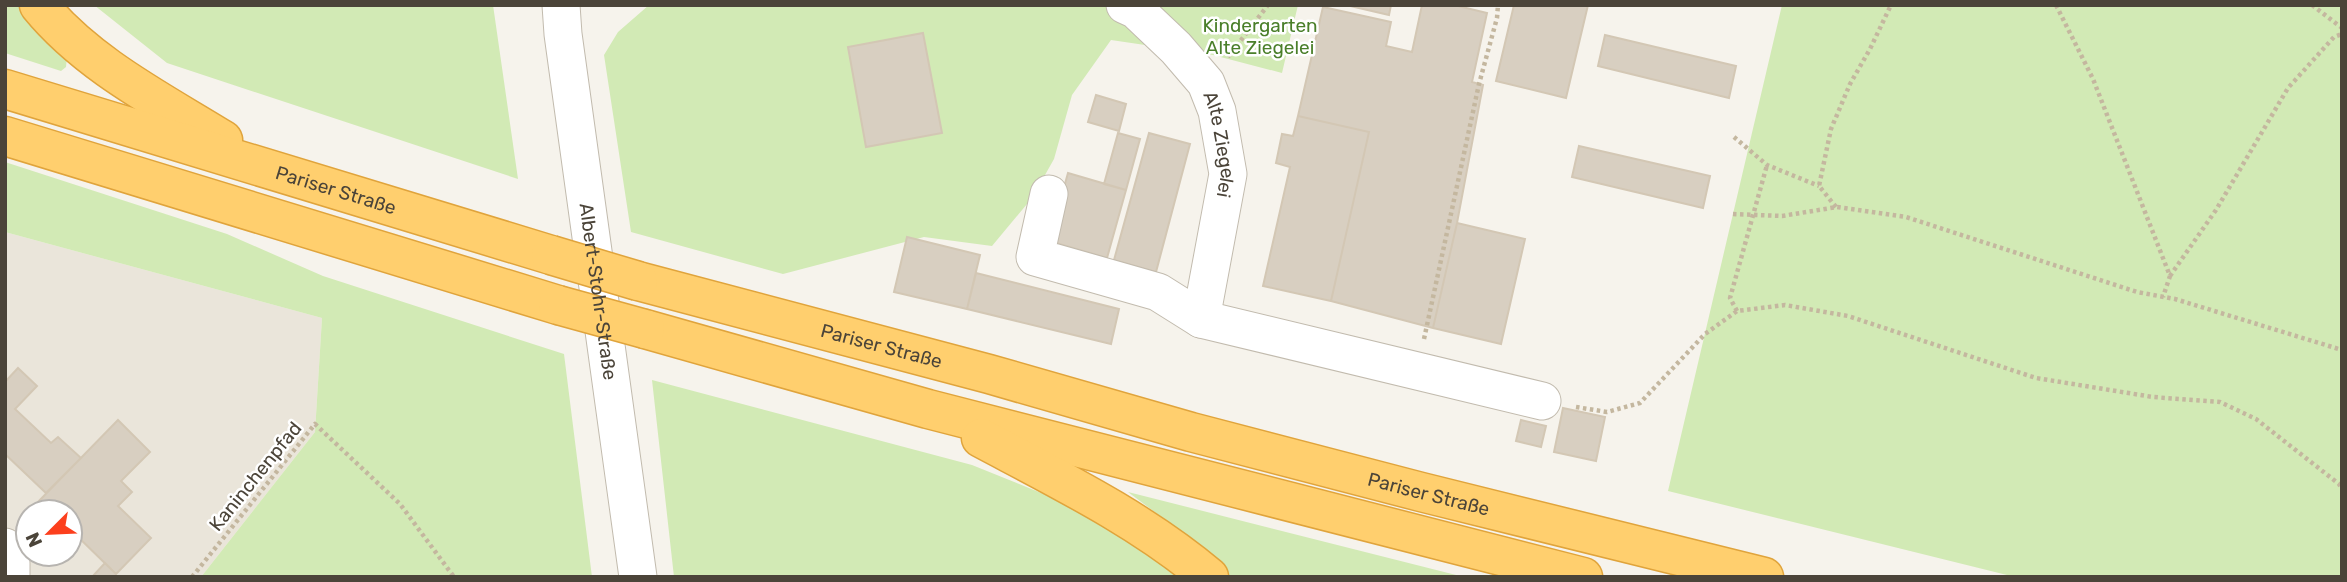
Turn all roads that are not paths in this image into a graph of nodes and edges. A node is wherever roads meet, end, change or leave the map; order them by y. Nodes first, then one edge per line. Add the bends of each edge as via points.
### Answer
1 (39, 5) edge
2 (561, 5) edge
3 (1125, 5) edge
4 (5, 89) edge
5 (5, 136) edge
6 (267, 167) junction
7 (1049, 194) dead end
8 (1201, 319) junction
9 (1542, 401) road end
10 (928, 409) junction
11 (5, 547) edge
12 (11, 577) edge
13 (638, 577) edge
14 (1209, 577) edge
15 (1583, 577) edge
16 (1764, 577) edge

1 - 6 highway via 88,52
2 - 13 street, Albert-Stohr-Straße
3 - 8 street, Alte Ziegelei via 1176,48 1206,83 1217,111 1228,174
4 - 6 highway, Pariser Straße
5 - 10 highway, bridge via 558,305
6 - 16 highway, Pariser Straße, bridge via 638,281 1191,432
7 - 8 street via 1035,257 1158,292
8 - 9 street
10 - 14 highway via 1112,508
10 - 15 highway
11 - 12 street via 12,563

